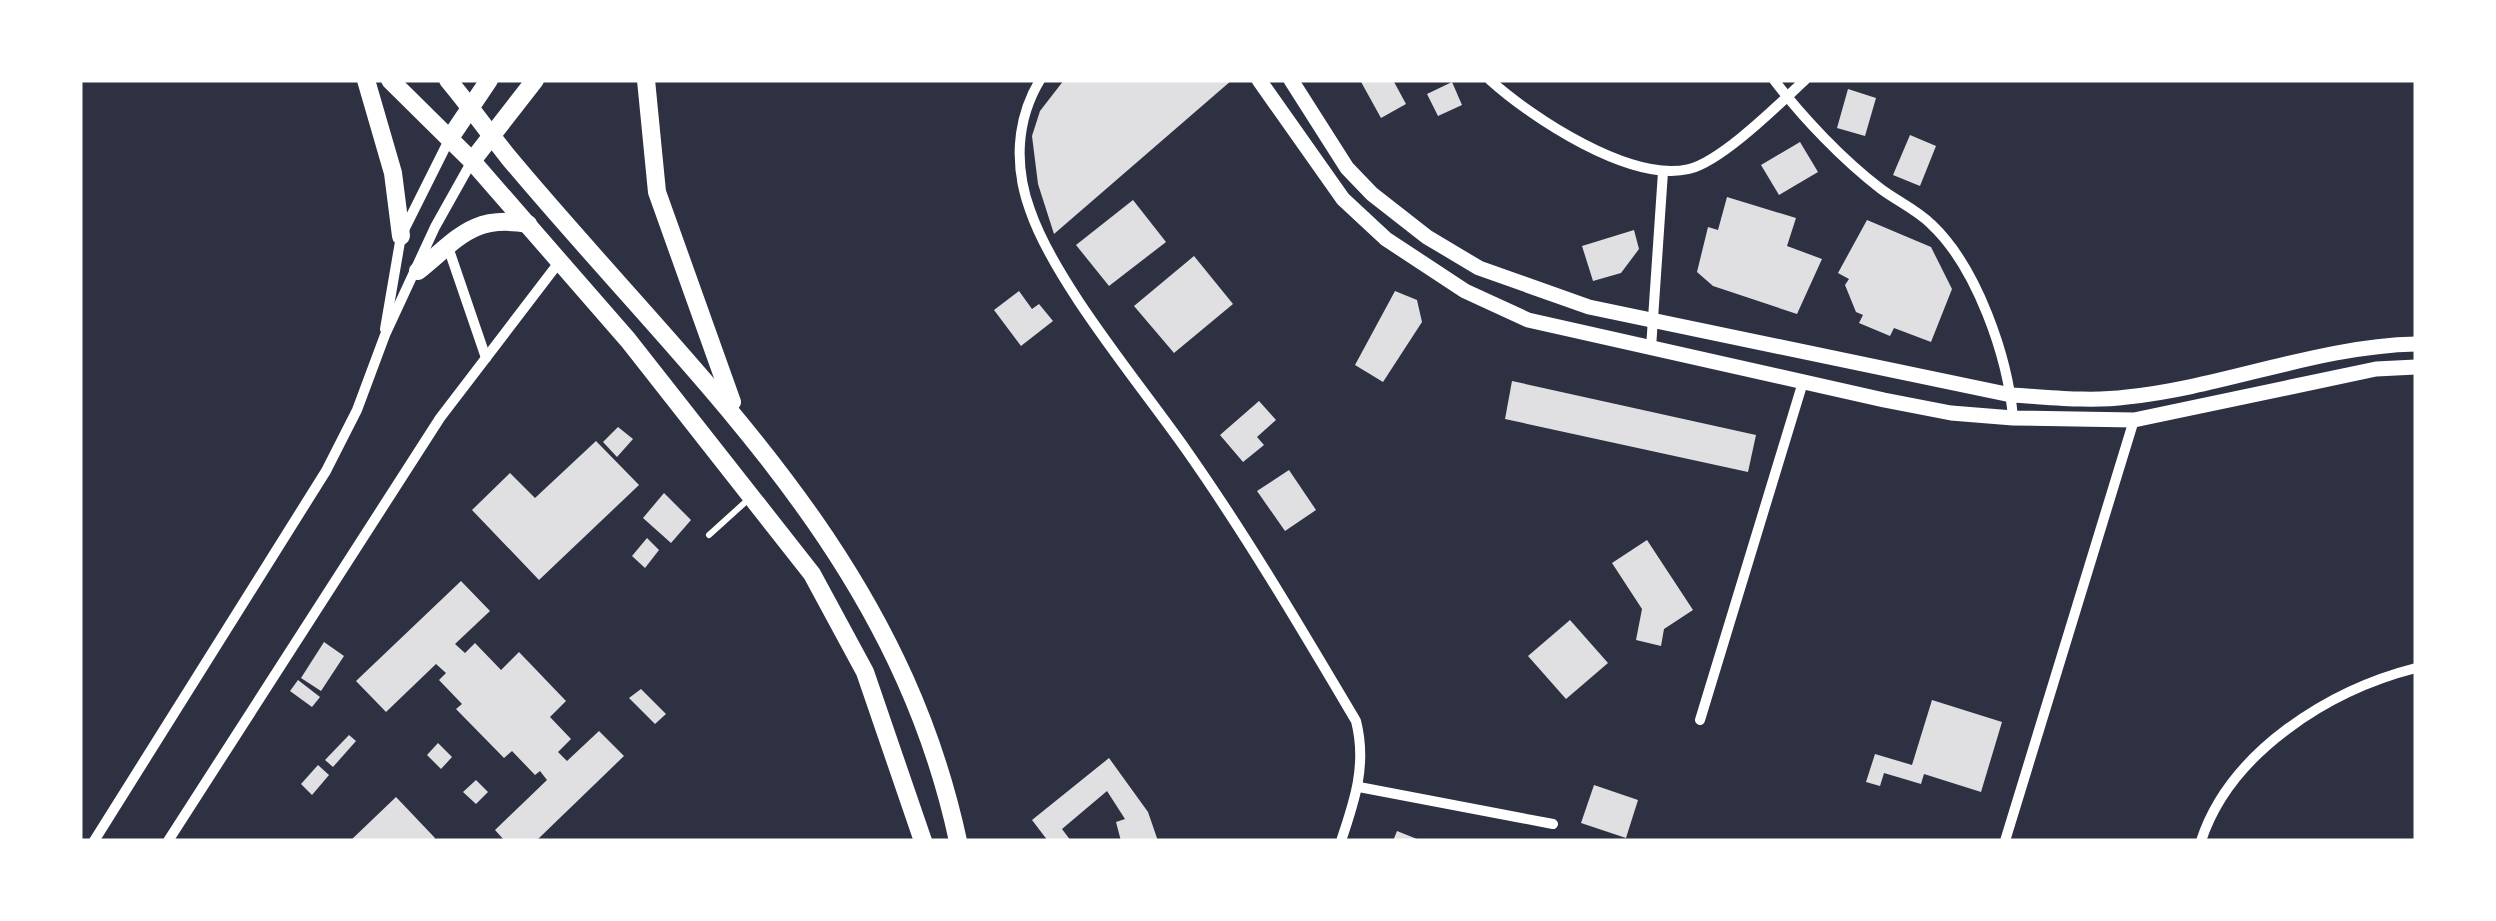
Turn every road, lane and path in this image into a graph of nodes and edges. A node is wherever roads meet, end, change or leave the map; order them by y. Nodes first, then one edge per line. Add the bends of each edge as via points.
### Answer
1 (366, 80) edge
2 (390, 80) edge
3 (448, 80) edge
4 (490, 80) edge
5 (535, 80) edge
6 (646, 80) edge
7 (1040, 80) edge
8 (1260, 80) edge
9 (1291, 80) edge
10 (1490, 80) edge
11 (1774, 80) edge
12 (1805, 80) edge
13 (1786, 96) junction
14 (469, 105) junction
15 (491, 133) junction
16 (450, 138) junction
17 (472, 161) junction
18 (1663, 172) junction
19 (528, 224) junction
20 (401, 236) junction
21 (448, 247) junction
22 (560, 261) junction
23 (418, 271) junction
24 (1656, 318) junction
25 (385, 335) junction
26 (2416, 344) edge
27 (1650, 348) junction
28 (486, 358) junction
29 (2416, 367) edge
30 (1803, 382) junction
31 (2011, 394) junction
32 (736, 412) junction
33 (2013, 418) junction
34 (2134, 420) junction
35 (752, 496) junction
36 (709, 535) dead end
37 (2416, 668) edge
38 (1700, 720) dead end
39 (1359, 787) junction
40 (1554, 824) dead end
41 (94, 841) edge
42 (168, 841) edge
43 (923, 841) edge
44 (958, 841) edge
45 (1342, 841) edge
46 (2005, 841) edge
47 (2201, 841) edge

1 - 20 main road via 393,173
2 - 16 main road
3 - 14 main road
4 - 14 main road
5 - 15 main road
6 - 32 main road via 656,192
7 - 39 street via 1024,108 1019,161 1030,210 1070,283 1221,498 1356,721
8 - 27 street via 1343,199 1411,257 1528,320
9 - 24 street via 1347,168 1454,254 1533,291
10 - 18 street via 1564,133
11 - 13 street
12 - 13 street
13 - 18 street via 1693,168
13 - 31 street via 1866,176 1932,224 1948,244 1989,320
14 - 15 main road
14 - 16 main road
15 - 17 main road
15 - 32 main road
16 - 17 main road
16 - 20 street
17 - 19 main road
17 - 23 street
18 - 24 street
19 - 21 main road via 478,224
19 - 22 main road
20 - 25 street
21 - 23 main road
21 - 28 street
22 - 28 street
22 - 35 main road
23 - 25 street
24 - 27 street
24 - 31 street
25 - 41 street via 326,471
26 - 31 street via 2370,347 2125,398
27 - 30 street
28 - 42 street via 440,418
29 - 34 street via 2376,369
30 - 33 street via 1951,413
30 - 38 street
31 - 33 street
32 - 44 main road via 832,543 880,623 914,703
33 - 34 street
34 - 46 street
35 - 36 lane
35 - 43 main road via 812,574 855,649
37 - 47 street via 2364,686 2278,735 2222,798
39 - 40 street
39 - 45 street

